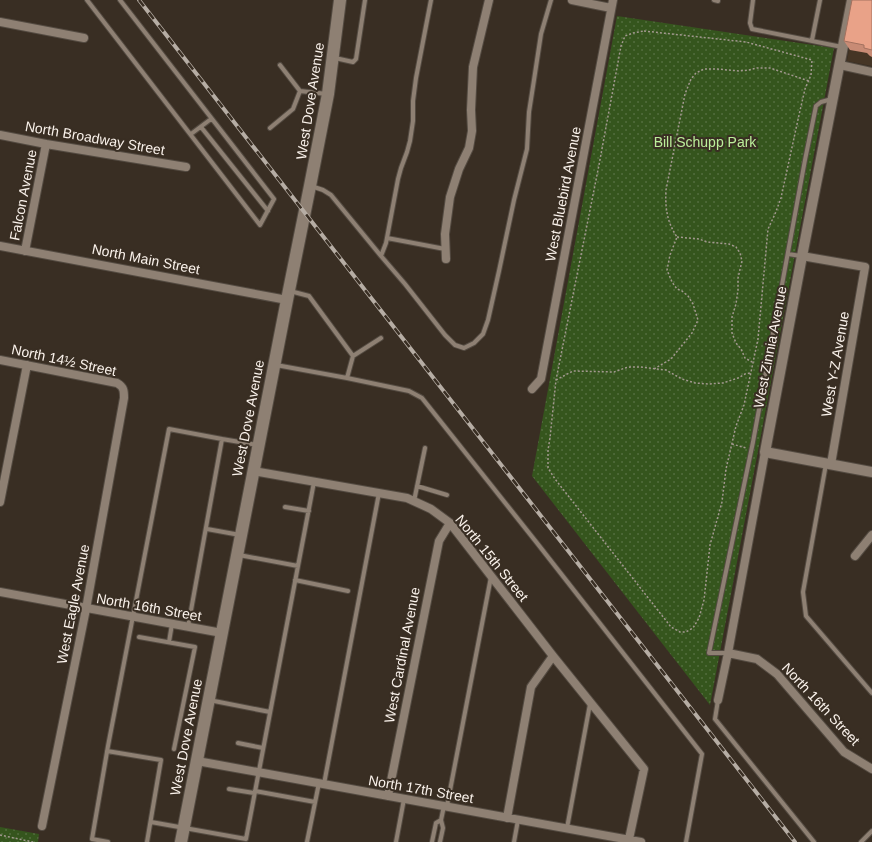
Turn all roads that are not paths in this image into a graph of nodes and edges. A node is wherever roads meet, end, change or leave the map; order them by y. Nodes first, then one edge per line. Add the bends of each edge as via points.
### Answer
1 (87, 0) edge
2 (120, 0) edge
3 (340, 0) edge
4 (365, 0) edge
5 (431, 0) edge
6 (489, 0) edge
7 (551, 0) edge
8 (572, 0) edge
9 (714, 0) edge
10 (718, 0) edge
11 (753, 0) edge
12 (820, 0) edge
13 (852, 0) edge
14 (612, 4) edge
15 (0, 22) edge
16 (84, 38) dead end
17 (812, 40) junction
18 (843, 47) junction
19 (333, 58) junction
20 (280, 65) dead end
21 (840, 65) junction
22 (872, 72) edge
23 (300, 91) junction
24 (328, 94) junction
25 (833, 98) junction
26 (211, 119) junction
27 (201, 127) junction
28 (270, 128) dead end
29 (191, 134) junction
30 (0, 135) edge
31 (46, 144) junction
32 (186, 167) dead end
33 (310, 186) junction
34 (268, 211) junction
35 (387, 238) junction
36 (0, 246) edge
37 (446, 249) junction
38 (25, 251) junction
39 (788, 254) junction
40 (381, 256) junction
41 (802, 256) junction
42 (446, 259) dead end
43 (868, 268) edge
44 (288, 295) junction
45 (381, 338) dead end
46 (353, 356) junction
47 (0, 360) edge
48 (274, 364) junction
49 (27, 365) junction
50 (347, 378) junction
51 (123, 386) joint
52 (532, 389) dead end
53 (222, 439) junction
54 (258, 445) junction
55 (426, 448) dead end
56 (765, 452) junction
57 (828, 464) junction
58 (253, 470) junction
59 (872, 472) edge
60 (314, 482) junction
61 (417, 486) junction
62 (379, 493) junction
63 (447, 495) dead end
64 (414, 501) junction
65 (0, 502) edge
66 (284, 507) dead end
67 (309, 511) junction
68 (450, 523) junction
69 (206, 529) junction
70 (241, 535) junction
71 (872, 535) edge
72 (237, 554) junction
73 (855, 556) dead end
74 (298, 566) junction
75 (491, 577) junction
76 (295, 580) junction
77 (348, 591) dead end
78 (0, 592) edge
79 (86, 609) junction
80 (133, 617) junction
81 (172, 624) junction
82 (188, 627) junction
83 (222, 633) junction
84 (139, 637) dead end
85 (169, 642) junction
86 (728, 653) junction
87 (553, 656) junction
88 (872, 693) edge
89 (209, 700) junction
90 (718, 700) joint
91 (590, 703) junction
92 (270, 712) junction
93 (238, 744) dead end
94 (263, 748) junction
95 (174, 749) dead end
96 (108, 751) junction
97 (197, 761) junction
98 (872, 769) edge
99 (258, 772) junction
100 (321, 784) junction
101 (229, 789) dead end
102 (254, 792) junction
103 (388, 796) junction
104 (404, 799) junction
105 (315, 802) junction
106 (445, 806) junction
107 (507, 818) junction
108 (441, 820) junction
109 (518, 820) junction
110 (151, 822) junction
111 (42, 826) dead end
112 (184, 828) junction
113 (567, 828) junction
114 (872, 831) edge
115 (629, 839) junction
116 (245, 841) edge
117 (108, 842) edge
118 (147, 842) edge
119 (181, 842) edge
120 (307, 842) edge
121 (396, 842) edge
122 (432, 842) edge
123 (440, 842) edge
124 (514, 842) edge
125 (641, 842) edge
126 (686, 842) edge
127 (814, 842) edge
128 (861, 842) edge

1 - 29 lane
2 - 26 lane
3 - 19 main road, West Dove Avenue
4 - 19 lane via 356,59 353,62
5 - 35 lane via 415,86 410,141 398,179
6 - 37 street via 473,67 472,131 469,148 450,197 445,234
7 - 40 lane via 541,34 529,112 528,149 483,334 464,348 455,345 444,335
8 - 14 street
9 - 10 lane
11 - 17 lane via 750,23 752,29
12 - 17 lane
13 - 18 street, West Zinnia Avenue
14 - 52 street, West Bluebird Avenue via 541,379
15 - 16 street
17 - 18 lane
18 - 21 street, West Zinnia Avenue
19 - 24 main road, West Dove Avenue
20 - 23 lane
21 - 22 street
21 - 25 street, West Zinnia Avenue
23 - 24 lane
23 - 28 lane via 293,109
24 - 33 main road, West Dove Avenue
25 - 39 lane via 816,106
25 - 41 street, West Zinnia Avenue
26 - 27 lane
26 - 34 lane via 274,199
27 - 29 lane
27 - 34 lane
29 - 34 lane via 260,225
30 - 31 street, North Broadway Street
31 - 32 street, North Broadway Street
31 - 38 street, Falcon Avenue
33 - 40 lane via 331,195
33 - 44 main road, West Dove Avenue
35 - 37 lane
35 - 40 lane
36 - 38 street, North Main Street
37 - 42 street
38 - 44 street, North Main Street
39 - 41 lane
39 - 86 lane via 752,450 709,653
41 - 43 street
41 - 56 street, West Zinnia Avenue
43 - 57 street, West Y-Z Avenue
44 - 46 lane via 309,296
44 - 48 main road, West Dove Avenue
45 - 46 lane
46 - 50 lane
47 - 49 street, North 14½ Street
48 - 50 lane
48 - 54 main road, West Dove Avenue
49 - 51 street, North 14½ Street
49 - 65 street
50 - 126 lane via 409,391 422,398 702,754
51 - 79 street, West Eagle Avenue via 124,398
53 - 54 lane
53 - 69 lane
53 - 80 lane via 169,429
54 - 58 main road, West Dove Avenue
55 - 61 lane
56 - 57 street
56 - 86 street, West Zinnia Avenue
57 - 59 street
57 - 88 lane via 803,592 806,616
58 - 60 street, North 15th Street
58 - 70 main road, West Dove Avenue
60 - 62 street, North 15th Street
60 - 67 lane
61 - 63 lane
61 - 64 lane
62 - 64 street, North 15th Street
62 - 100 lane
64 - 68 street, North 15th Street via 431,509
66 - 67 lane
67 - 74 lane
68 - 75 street, North 15th Street
68 - 103 street, West Cardinal Avenue via 439,541
69 - 70 lane
69 - 82 lane
70 - 72 main road, West Dove Avenue
71 - 73 street
72 - 74 lane
72 - 83 main road, West Dove Avenue
74 - 76 lane
75 - 87 street, North 15th Street
75 - 106 lane
76 - 77 lane
76 - 92 lane
78 - 79 street, North 16th Street
79 - 80 street, North 16th Street
79 - 111 street, West Eagle Avenue
80 - 81 street, North 16th Street
80 - 96 lane
81 - 82 street, North 16th Street
81 - 85 lane
82 - 83 street, North 16th Street
83 - 89 main road, West Dove Avenue
84 - 85 lane
85 - 95 lane via 195,647
86 - 90 street, West Zinnia Avenue
86 - 98 street, North 16th Street via 756,659 777,674 844,752
87 - 91 street, North 15th Street
87 - 107 street via 531,687
89 - 92 lane
89 - 97 main road, West Dove Avenue
90 - 127 lane via 714,719
91 - 113 lane
91 - 115 street, North 15th Street via 644,768
92 - 94 lane
93 - 94 lane
94 - 99 lane
96 - 110 lane via 161,760
96 - 117 lane via 92,839
97 - 99 street, North 17th Street
97 - 112 main road, West Dove Avenue
99 - 100 street, North 17th Street
99 - 102 lane
100 - 103 street, North 17th Street
100 - 105 lane
101 - 102 lane
102 - 105 lane
102 - 116 lane
103 - 104 street, North 17th Street
104 - 106 street, North 17th Street
104 - 121 lane
105 - 120 lane
106 - 107 street, North 17th Street
106 - 108 lane
107 - 109 street, North 17th Street
108 - 122 lane via 436,823
108 - 123 lane via 443,828
109 - 113 street, North 17th Street
109 - 124 lane
110 - 112 lane
110 - 118 lane
112 - 116 lane
112 - 119 main road, West Dove Avenue
113 - 115 street, North 17th Street
114 - 128 lane
115 - 125 street, North 17th Street

